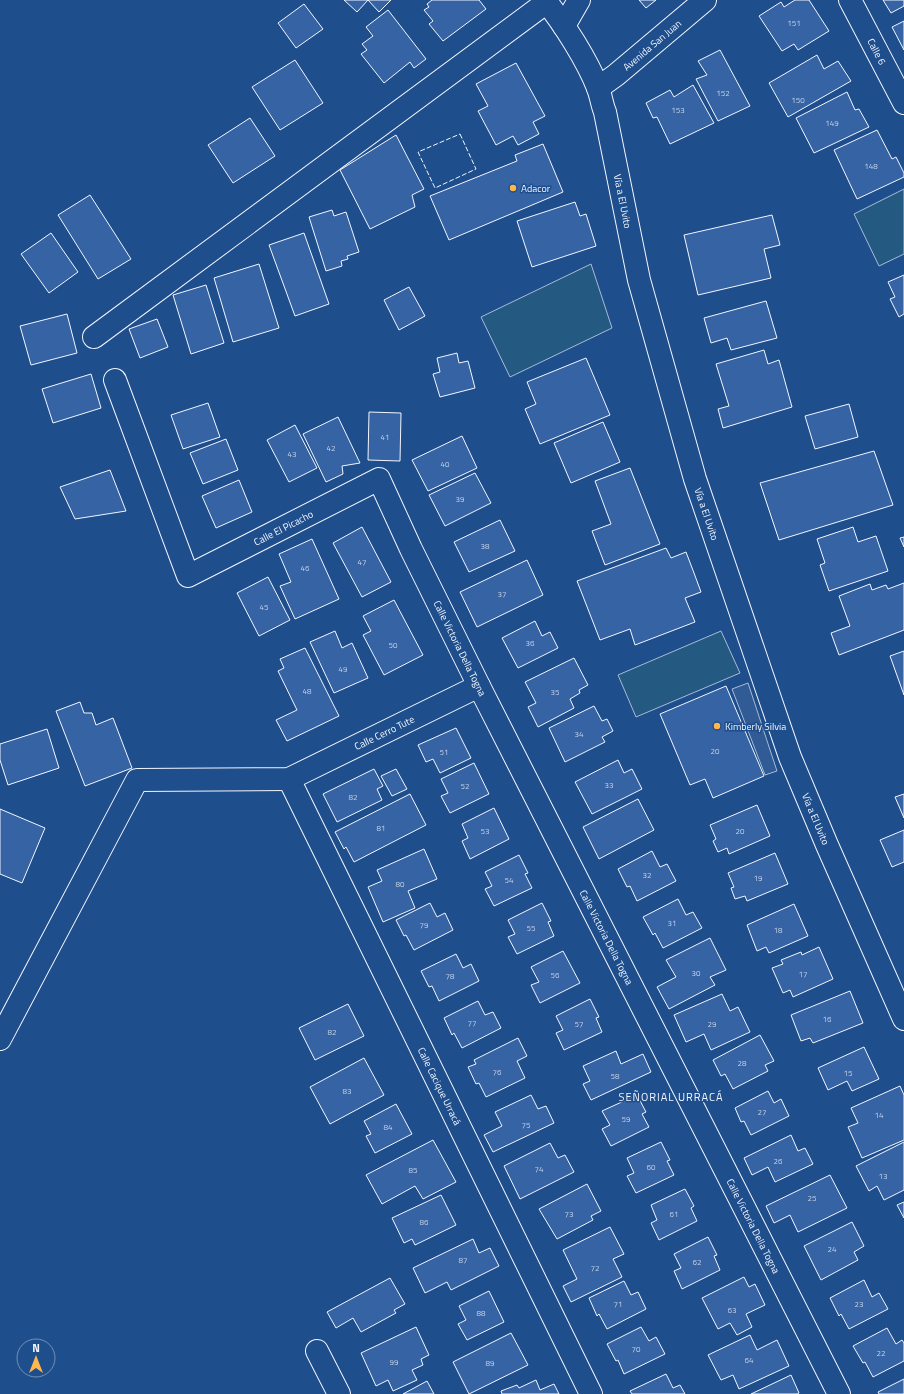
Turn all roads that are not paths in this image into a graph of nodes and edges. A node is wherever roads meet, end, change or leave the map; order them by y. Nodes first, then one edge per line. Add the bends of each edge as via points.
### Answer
1 (579, 0) edge
2 (705, 0) edge
3 (850, 0) edge
4 (546, 1) edge
5 (564, 26) junction
6 (598, 88) junction
7 (904, 103) edge
8 (94, 337) dead end
9 (115, 380) dead end
10 (379, 479) joint
11 (479, 686) junction
12 (289, 779) junction
13 (904, 1019) edge
14 (0, 1039) edge
15 (317, 1351) dead end
16 (339, 1394) edge
17 (591, 1394) edge
18 (839, 1394) edge

1 - 5 street
2 - 6 street, Avenida San Juan
3 - 7 street, Calle 6
4 - 5 street, Vía a El Uvito
4 - 8 street
5 - 6 street, Vía a El Uvito
6 - 13 street, Vía a El Uvito via 639,280 695,479 790,757
9 - 10 street, Calle El Picacho via 188,576
10 - 11 street, Calle Victoria Della Togna
11 - 12 street, Calle Cerro Tute
11 - 18 street, Calle Victoria Della Togna
12 - 14 street via 137,780
12 - 17 street, Calle Cacique Urracá
15 - 16 street

